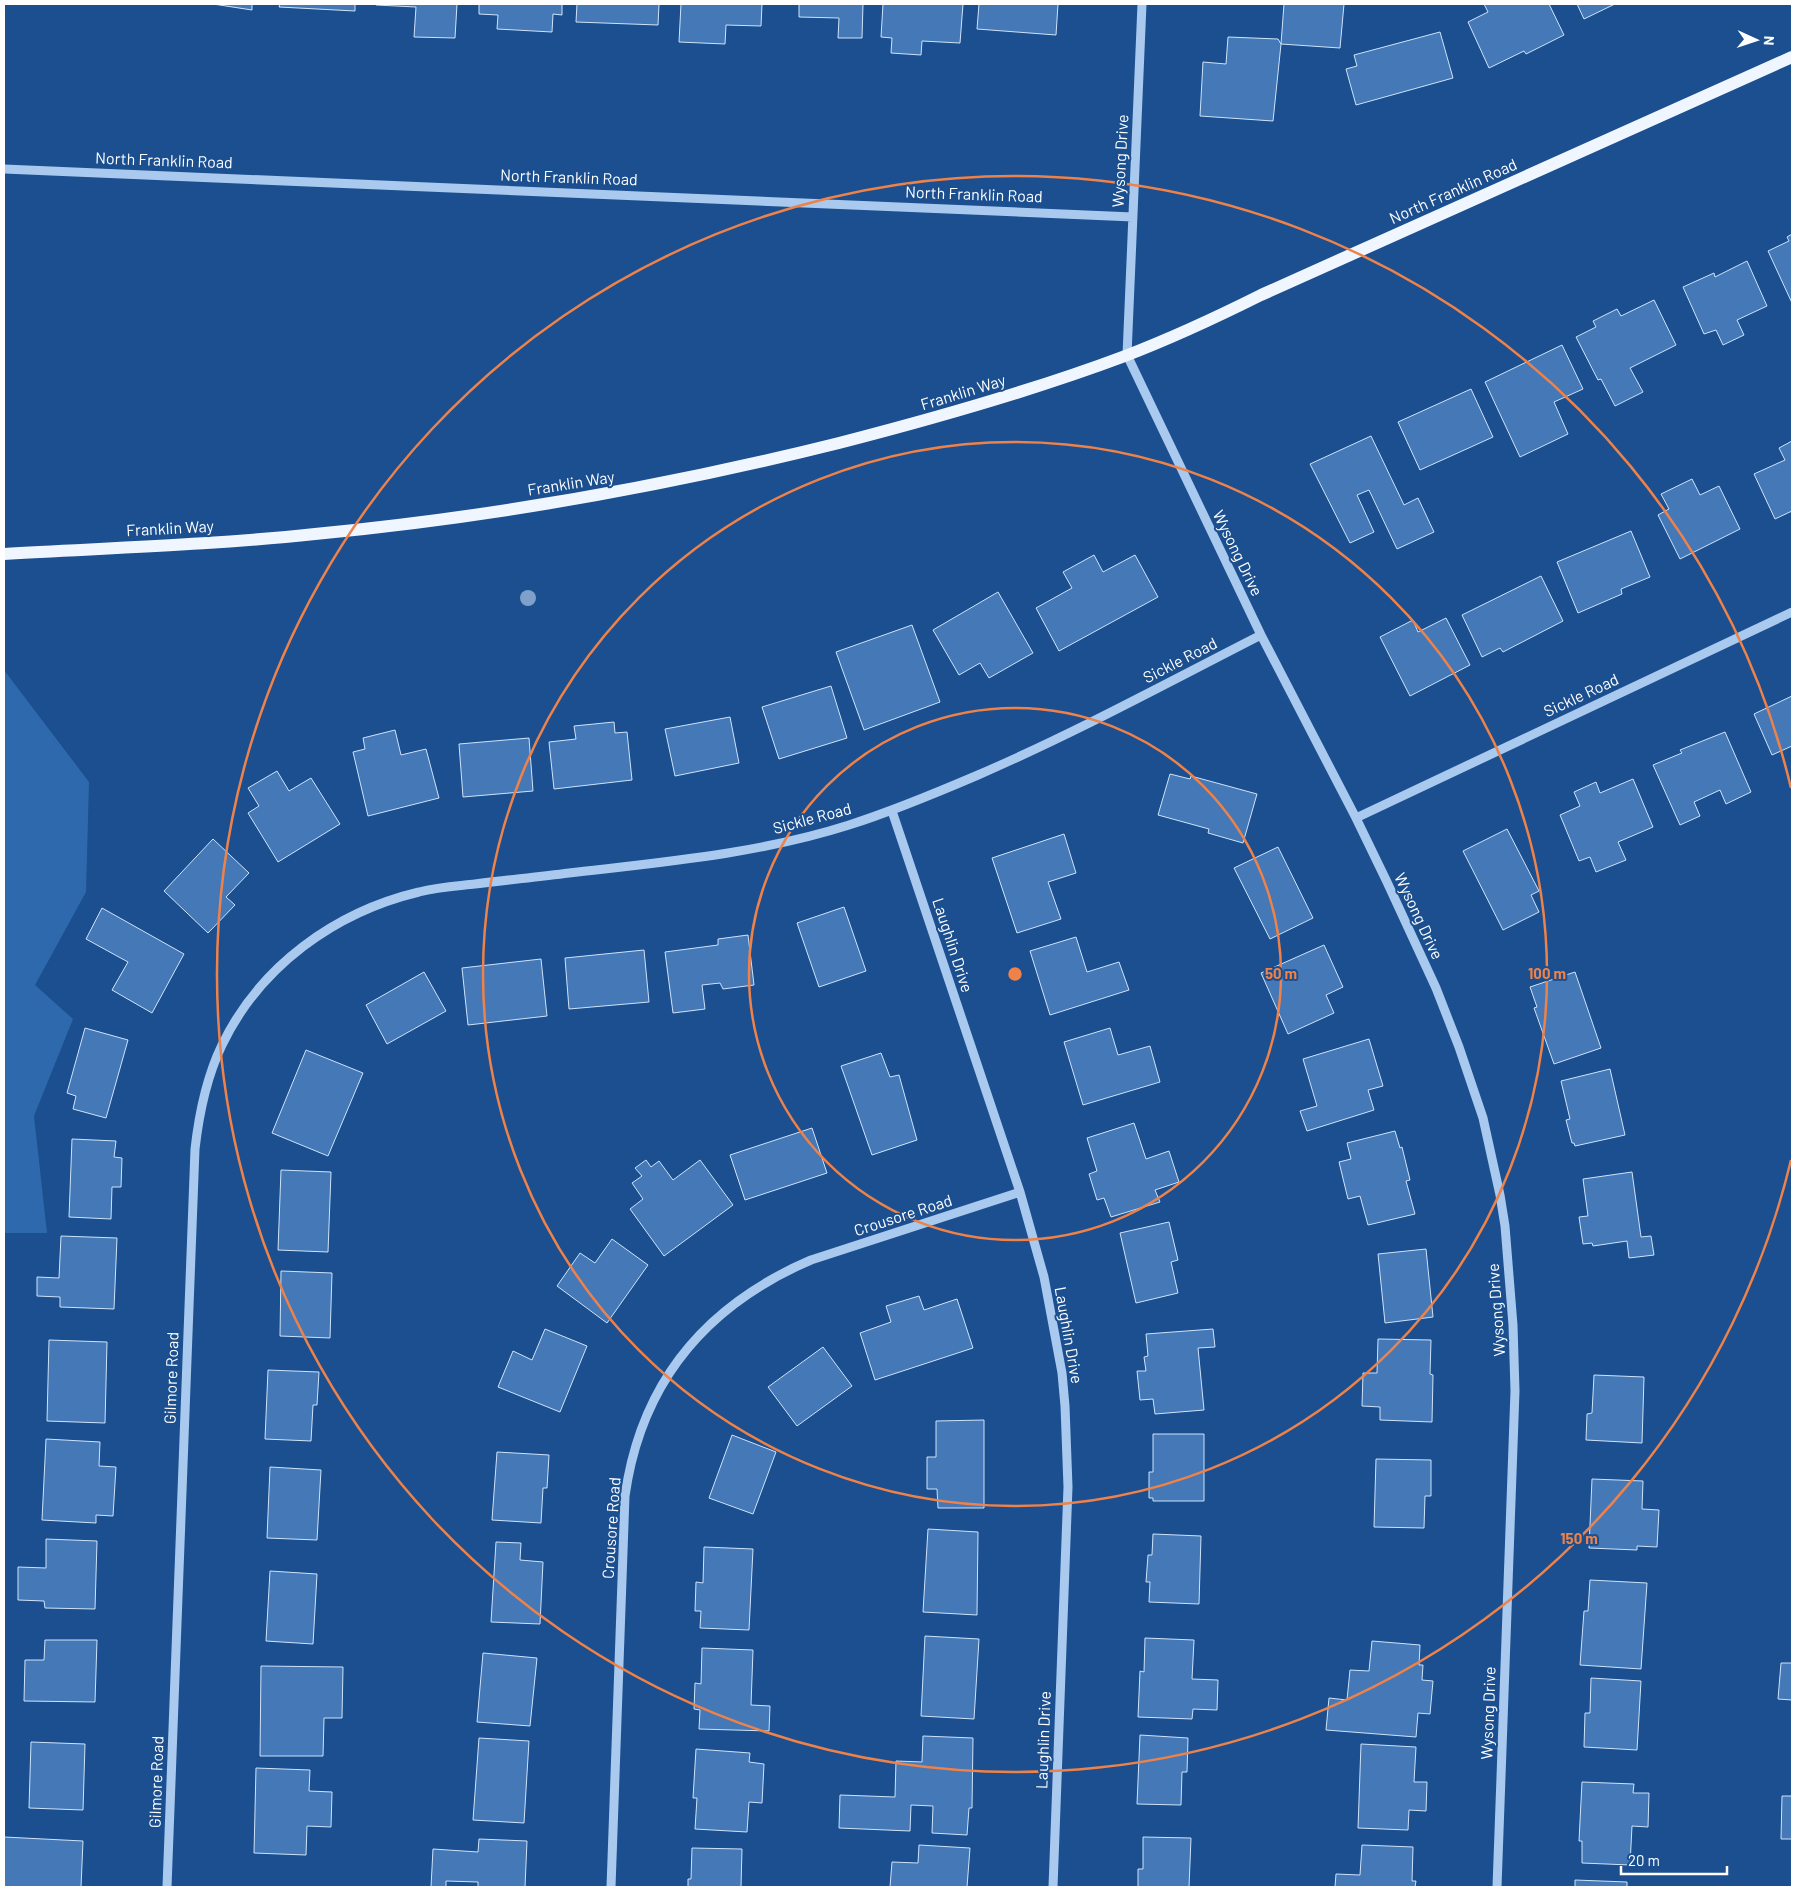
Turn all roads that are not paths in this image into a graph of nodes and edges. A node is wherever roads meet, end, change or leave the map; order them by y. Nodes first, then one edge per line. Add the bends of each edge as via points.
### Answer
1 (1142, 4) edge
2 (1792, 57) edge
3 (4, 170) edge
4 (1133, 217) junction
5 (1127, 355) junction
6 (4, 554) edge
7 (1792, 612) edge
8 (1261, 635) junction
9 (892, 811) junction
10 (1356, 818) junction
11 (339, 922) joint
12 (1020, 1192) junction
13 (167, 1887) edge
14 (611, 1887) edge
15 (1052, 1887) edge
16 (1497, 1887) edge

1 - 4 street, Wysong Drive
2 - 5 main road, North Franklin Road via 1209,321
3 - 4 street, North Franklin Road
4 - 5 street, Wysong Drive
5 - 6 main road, Franklin Way via 901,427 752,465 619,492 484,514 313,534
5 - 8 street, Wysong Drive
7 - 10 street, Sickle Road
8 - 9 street, Sickle Road via 1046,745
8 - 10 street, Wysong Drive
9 - 11 street, Sickle Road via 798,839 716,855 426,890 385,902
9 - 12 street, Laughlin Drive
10 - 16 street, Wysong Drive via 1436,988 1471,1081 1492,1154 1505,1226 1515,1391
11 - 13 street, Gilmore Road via 301,946 260,986 246,1005 219,1052 197,1130
12 - 14 street, Crousore Road via 811,1260 781,1273 725,1310 690,1345 661,1386 640,1431 625,1496
12 - 15 street, Laughlin Drive via 1044,1277 1065,1406 1068,1487

